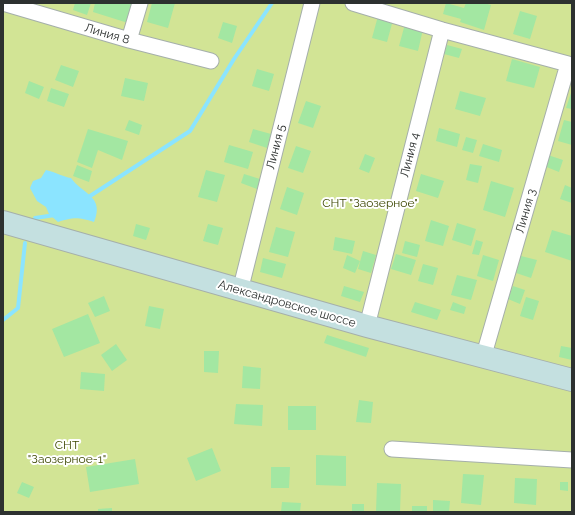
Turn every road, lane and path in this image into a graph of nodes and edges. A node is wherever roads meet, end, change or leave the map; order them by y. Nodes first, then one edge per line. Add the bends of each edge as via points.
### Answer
1 (140, 3) edge
2 (312, 3) edge
3 (354, 3) edge
4 (9, 4) edge
5 (442, 30) junction
6 (129, 40) junction
7 (211, 61) dead end
8 (3, 222) edge
9 (240, 291) junction
10 (367, 326) junction
11 (483, 358) junction
12 (572, 380) edge
13 (392, 449) dead end
14 (572, 460) edge

1 - 6 street
2 - 9 street, Линия 5
3 - 5 street
4 - 6 street, Линия 8
5 - 10 street, Линия 4
5 - 11 street, Линия 3 via 568,64
6 - 7 street, Линия 8
8 - 9 street, Александровское шоссе
9 - 10 street, Александровское шоссе
10 - 11 street, Александровское шоссе
11 - 12 street, Александровское шоссе
13 - 14 street

